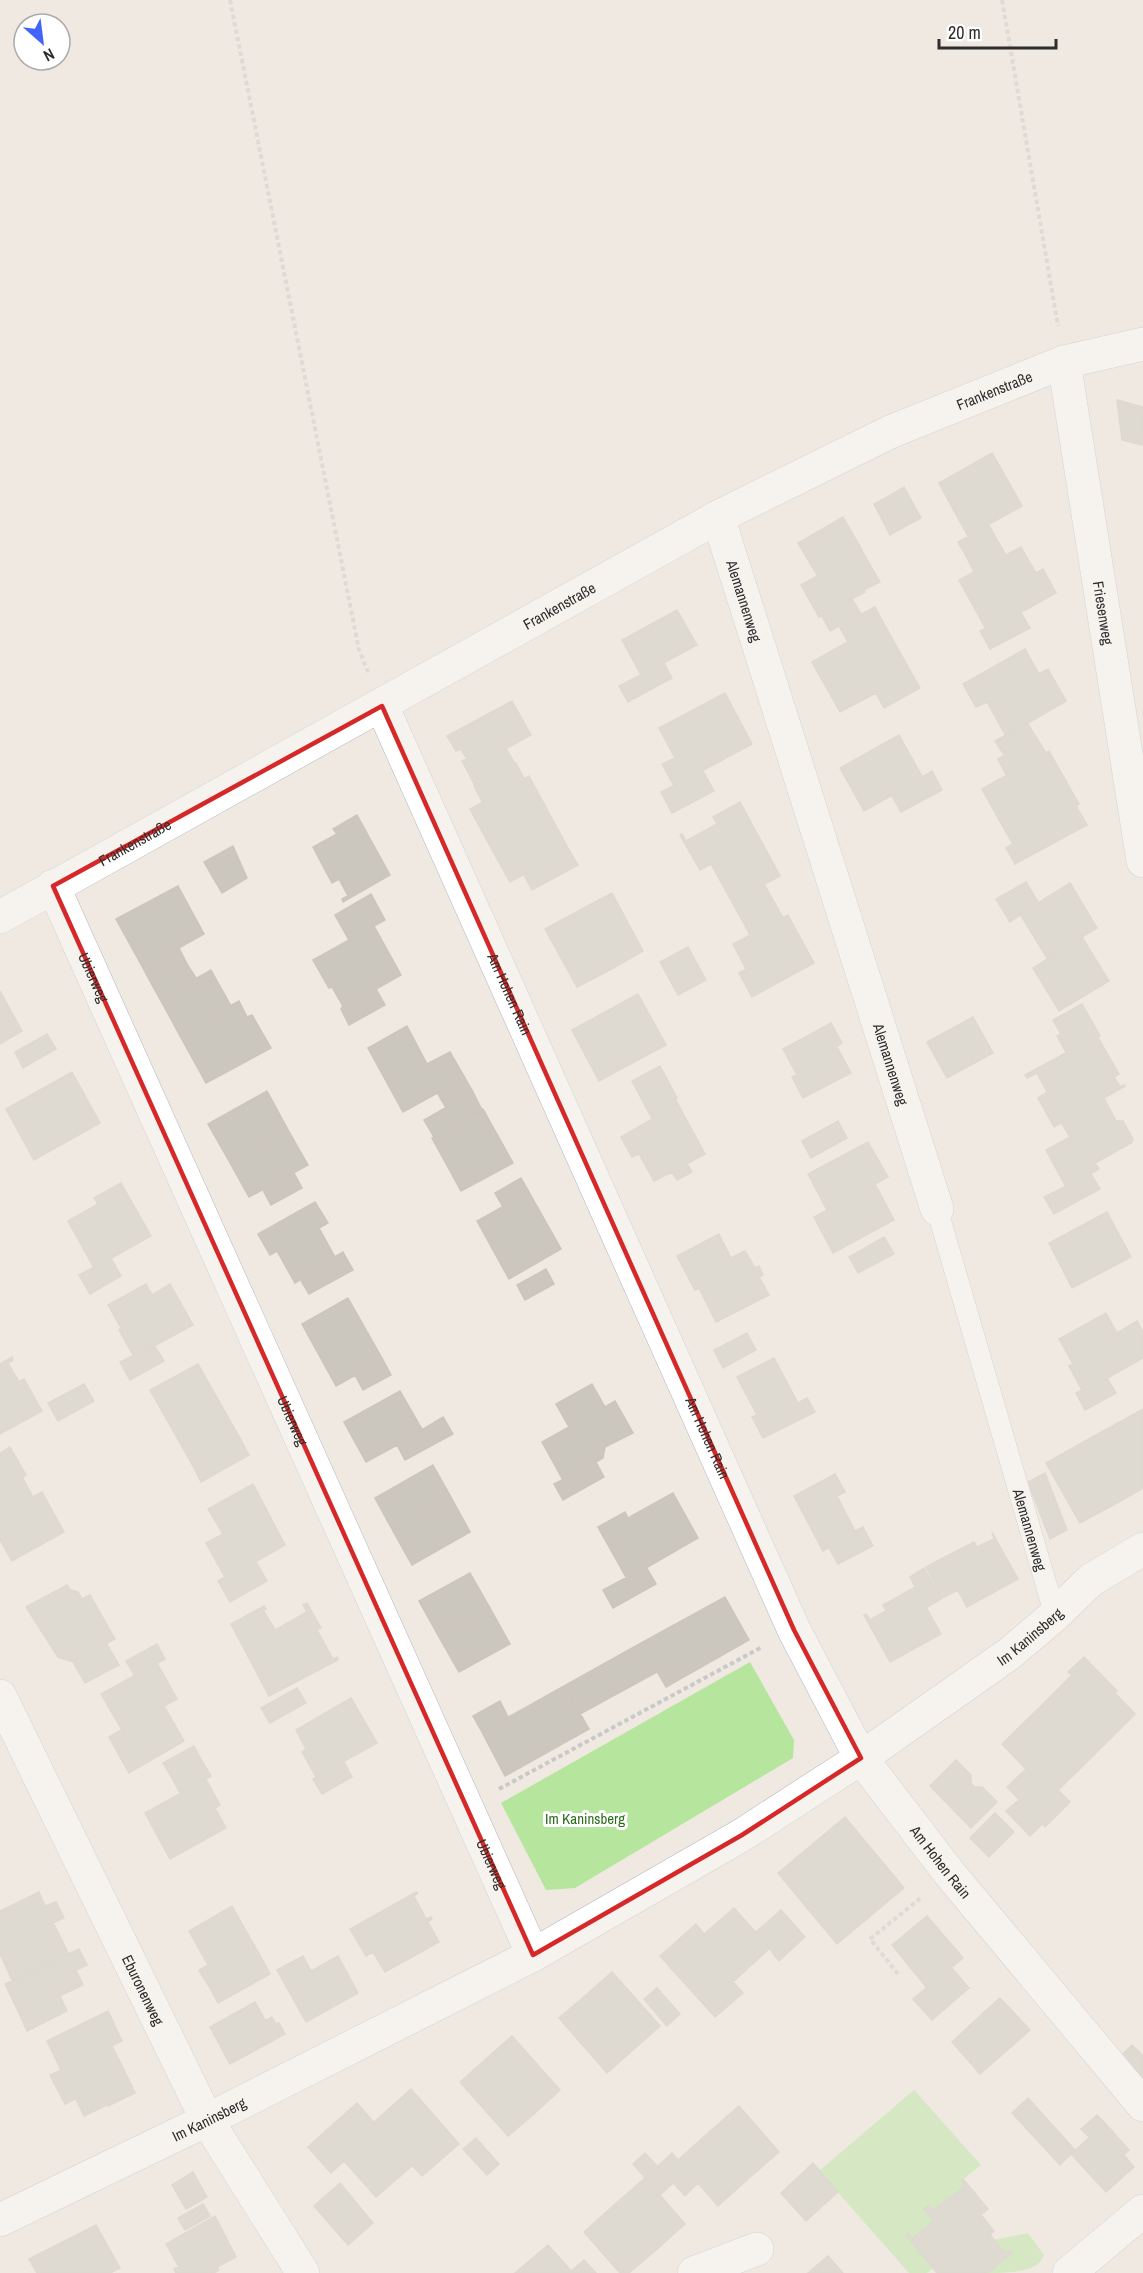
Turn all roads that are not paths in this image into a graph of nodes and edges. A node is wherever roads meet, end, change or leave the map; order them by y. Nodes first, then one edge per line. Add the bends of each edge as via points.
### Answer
1 (1143, 344) edge
2 (1064, 362) junction
3 (718, 517) junction
4 (382, 706) junction
5 (1143, 861) edge
6 (53, 886) junction
7 (0, 917) edge
8 (937, 1209) joint
9 (1143, 1549) edge
10 (1055, 1615) junction
11 (0, 1696) edge
12 (861, 1758) junction
13 (533, 1955) junction
14 (1143, 2104) edge
15 (207, 2120) junction
16 (1143, 2211) edge
17 (0, 2220) edge
18 (757, 2248) dead end
19 (303, 2273) edge
20 (694, 2273) edge
21 (1069, 2273) edge

1 - 2 street, Frankenstraße
2 - 3 street, Frankenstraße via 890,432
2 - 5 street, Friesenweg
3 - 4 street, Frankenstraße
3 - 8 street, Alemannenweg
4 - 6 street, Frankenstraße
4 - 12 street, Am Hohen Rain via 794,1629
6 - 7 street, Frankenstraße
6 - 13 street, Ubierweg
8 - 10 lane, Alemannenweg
9 - 10 street, Im Kaninsberg via 1091,1580
10 - 12 street, Im Kaninsberg via 1009,1654
11 - 15 street, Eburonenweg
12 - 13 street, Im Kaninsberg via 742,1835
12 - 14 street, Am Hohen Rain via 950,1874
13 - 15 street, Im Kaninsberg
15 - 17 street, Im Kaninsberg
15 - 19 street, Eburonenweg
16 - 21 street
18 - 20 street

